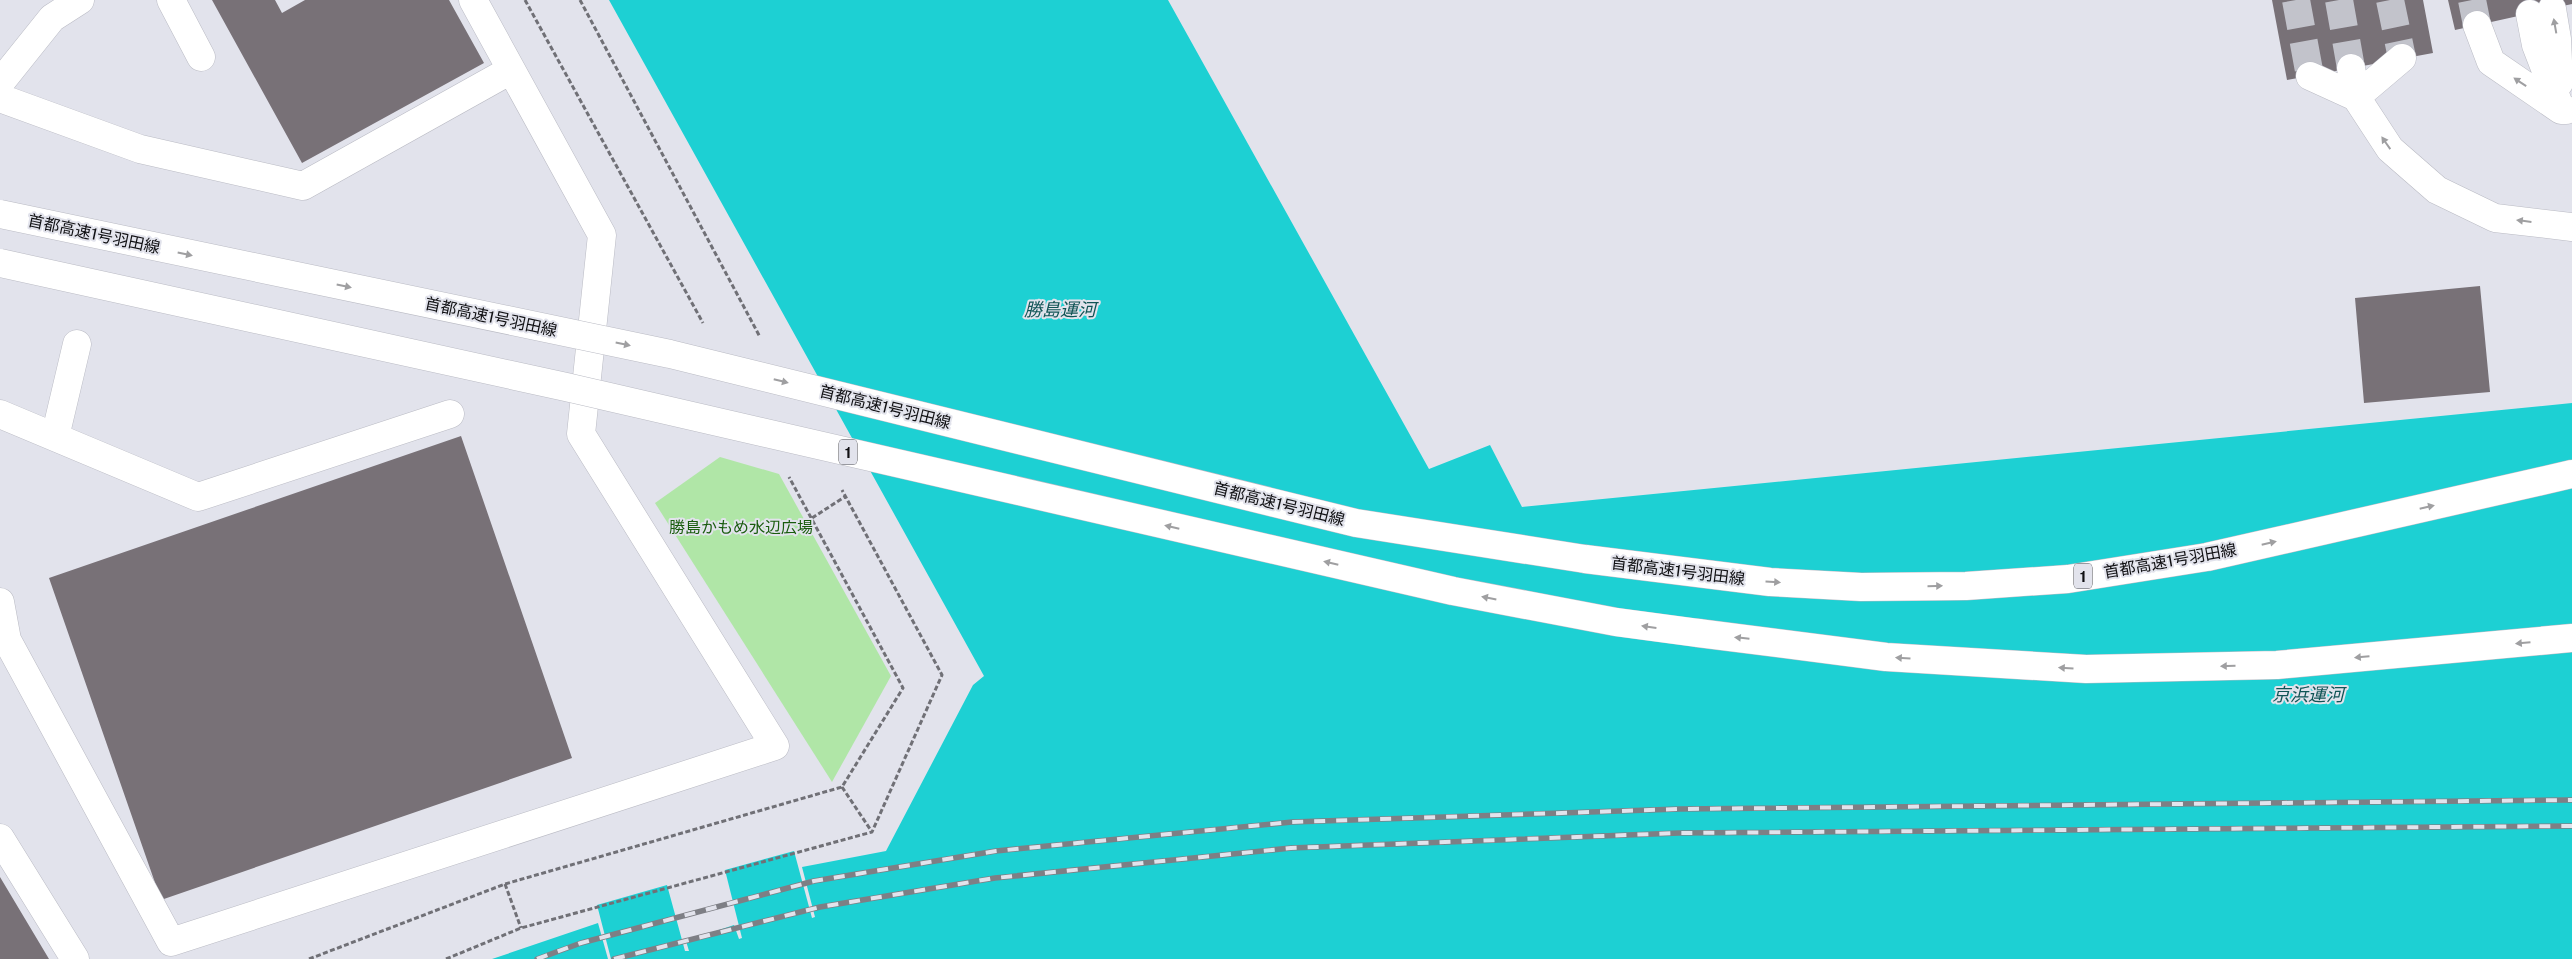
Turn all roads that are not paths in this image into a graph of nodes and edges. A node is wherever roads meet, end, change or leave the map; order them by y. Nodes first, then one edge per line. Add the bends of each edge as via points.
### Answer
1 (80, 0) edge
2 (170, 0) edge
3 (473, 0) edge
4 (2541, 11) dead end
5 (2477, 25) tunnel mouth
6 (202, 57) dead end
7 (2402, 58) dead end
8 (2351, 68) tunnel mouth
9 (511, 70) junction
10 (2310, 76) dead end
11 (0, 83) edge
12 (2356, 97) junction
13 (0, 98) edge
14 (2566, 110) edge
15 (0, 214) edge
16 (2572, 227) edge
17 (0, 263) edge
18 (77, 344) dead end
19 (0, 414) edge
20 (450, 414) dead end
21 (55, 437) junction
22 (2572, 474) edge
23 (0, 602) edge
24 (2572, 638) edge
25 (0, 838) edge
26 (75, 959) edge

1 - 11 main road via 52,18
2 - 6 main road
3 - 9 main road
14 -> 4 main road via 2536,45
14 -> 5 main road via 2491,62
7 - 12 main road
8 - 12 main road
9 - 13 main road via 303,186 140,149
9 - 23 main road via 602,235 581,434 775,746 171,942 6,640
10 - 12 main road
16 -> 12 main road via 2495,218 2437,190 2390,149
15 -> 22 main road, 首都高速1号羽田線 / 1, bridge via 670,354 1356,523 1585,559 1770,582 1871,587 1966,586 2068,579 2207,557
24 -> 17 main road, 1, bridge via 2277,665 2086,669 1886,657 1616,622 1453,591 566,387
18 - 21 main road
19 - 21 main road
20 - 21 main road via 198,497
25 - 26 main road

